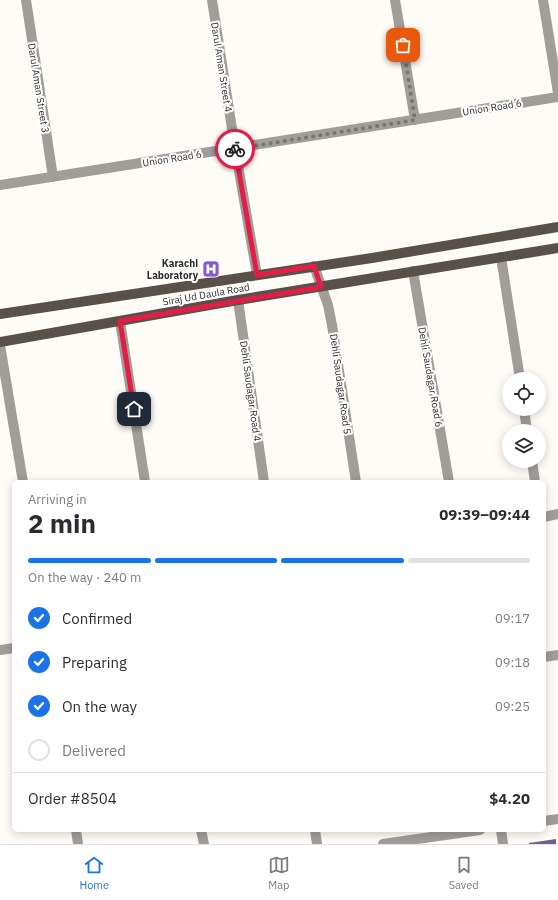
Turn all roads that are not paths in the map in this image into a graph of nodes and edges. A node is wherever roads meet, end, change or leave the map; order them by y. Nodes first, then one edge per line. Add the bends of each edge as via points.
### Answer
1 (26, 0) edge
2 (212, 0) edge
3 (395, 0) edge
4 (543, 0) edge
5 (558, 93) edge
6 (558, 97) edge
7 (415, 120) junction
8 (235, 148) junction
9 (53, 177) junction
10 (0, 185) edge
11 (558, 227) edge
12 (558, 248) edge
13 (501, 257) junction
14 (314, 266) junction
15 (413, 271) junction
16 (257, 275) junction
17 (321, 287) junction
18 (238, 300) junction
19 (0, 314) edge
20 (120, 321) junction
21 (0, 343) edge
22 (519, 372) edge
23 (533, 468) edge
24 (23, 480) edge
25 (145, 480) edge
26 (264, 480) edge
27 (356, 480) edge
28 (449, 480) edge
29 (535, 480) edge
30 (558, 514) edge
31 (546, 517) edge
32 (12, 648) edge
33 (0, 650) edge
34 (558, 655) edge
35 (546, 657) edge
36 (558, 819) edge
37 (546, 821) edge
38 (76, 832) edge
39 (201, 832) edge
40 (315, 832) edge
41 (452, 832) edge
42 (501, 832) edge
43 (411, 835) edge
44 (78, 844) edge
45 (204, 844) edge
46 (317, 844) edge
47 (383, 844) edge
48 (503, 844) edge

1 - 9 street, Darul Aman Street 3
2 - 8 street, Darul Aman Street 4
3 - 7 street
4 - 5 street
6 - 7 street, Union Road 6
7 - 8 street, Union Road 6
8 - 9 street, Union Road 6
8 - 16 street, Darul Aman Street 4
9 - 10 street, Union Road 6
11 - 14 main road, Siraj Ud Daula Road
12 - 13 main road, Siraj Ud Daula Road
13 - 15 main road, Siraj Ud Daula Road
13 - 22 street
14 - 16 main road, Siraj Ud Daula Road
14 - 17 street, Dehli Saudagar Road 5
15 - 17 main road, Siraj Ud Daula Road
15 - 28 street, Dehli Saudagar Road 6
16 - 19 main road, Siraj Ud Daula Road
17 - 18 main road, Siraj Ud Daula Road
17 - 27 street, Dehli Saudagar Road 5 via 332,325
18 - 20 main road, Siraj Ud Daula Road
18 - 26 street, Dehli Saudagar Road 4
20 - 21 main road, Siraj Ud Daula Road
20 - 25 street
21 - 24 street
23 - 29 street
30 - 31 street
32 - 33 street
34 - 35 street
36 - 37 street
38 - 44 street
39 - 45 street
40 - 46 street
41 - 43 street
42 - 48 street
43 - 47 street

